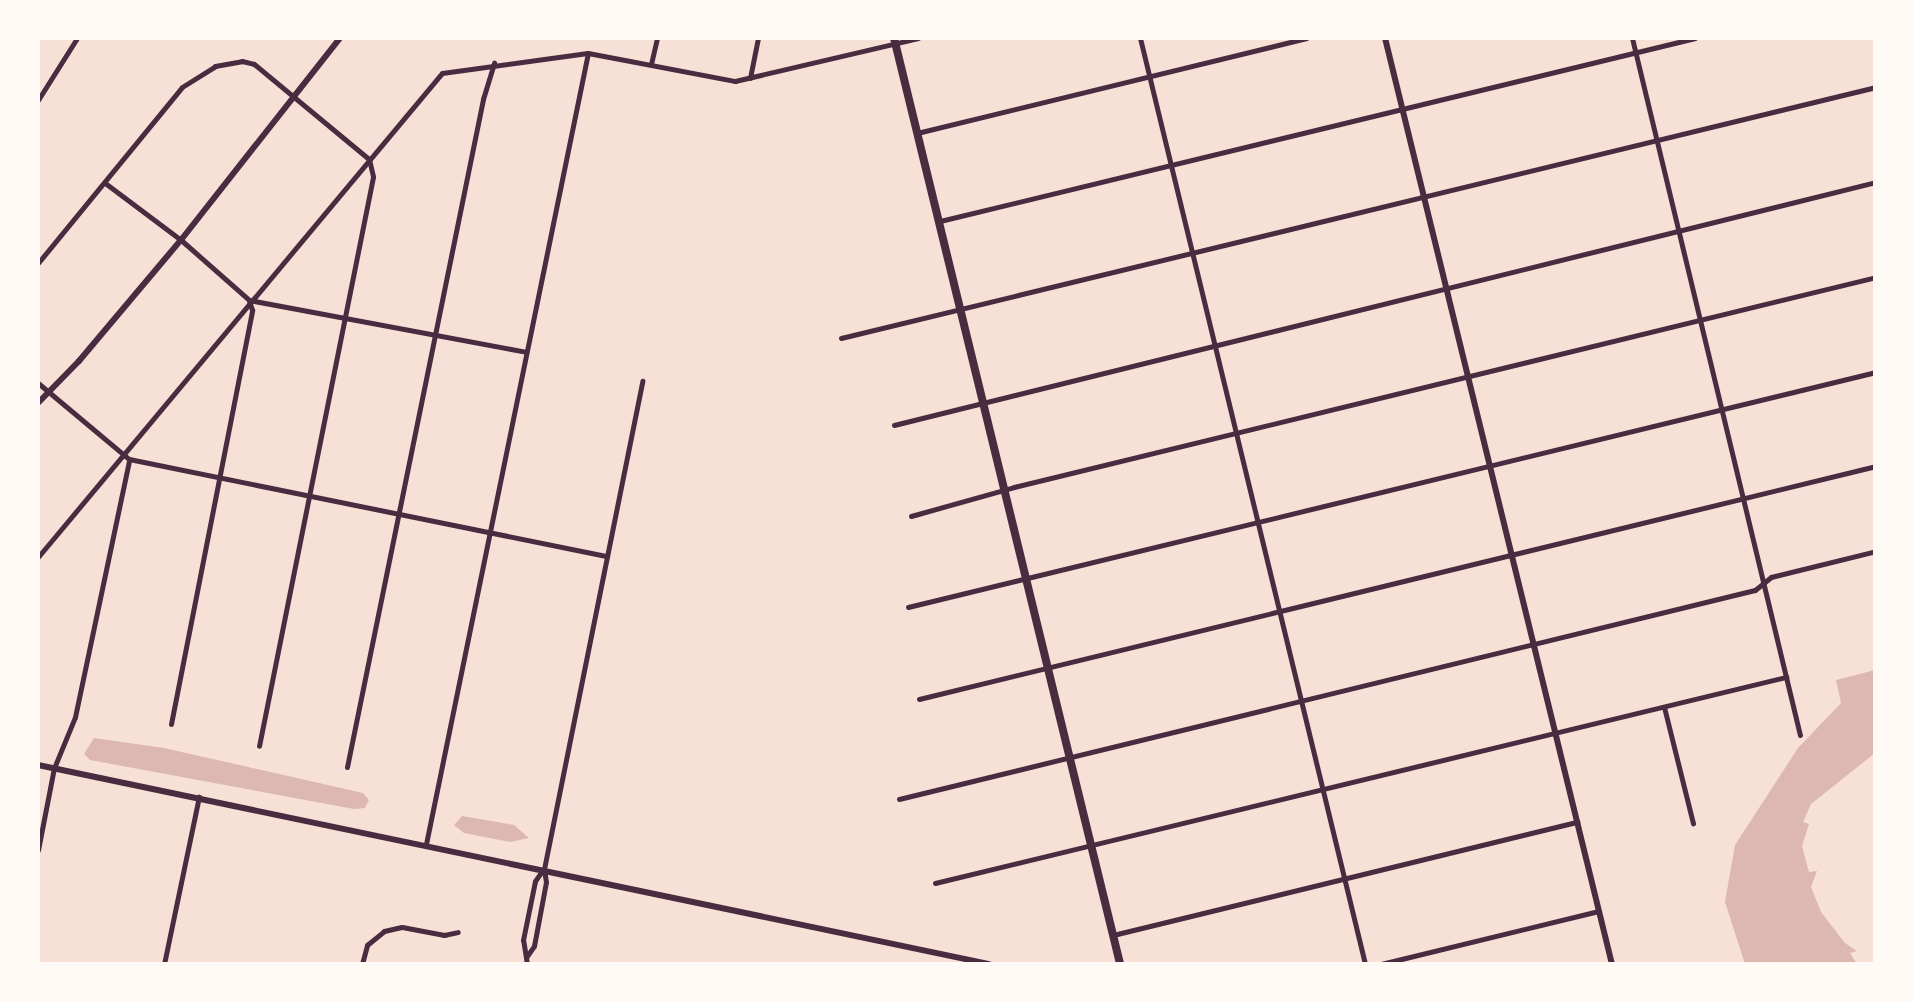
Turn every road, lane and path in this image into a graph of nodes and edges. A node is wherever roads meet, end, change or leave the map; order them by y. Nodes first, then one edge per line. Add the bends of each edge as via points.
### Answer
1 (76, 38) edge
2 (340, 38) edge
3 (657, 38) edge
4 (758, 38) edge
5 (918, 38) edge
6 (1140, 38) edge
7 (1307, 38) edge
8 (1386, 38) edge
9 (1632, 38) edge
10 (1695, 38) edge
11 (894, 40) edge
12 (1635, 52) junction
13 (588, 54) junction
14 (494, 63) junction
15 (651, 65) junction
16 (1149, 76) junction
17 (750, 78) junction
18 (1876, 88) edge
19 (294, 96) junction
20 (38, 100) edge
21 (1403, 108) junction
22 (917, 133) junction
23 (1656, 141) junction
24 (368, 158) junction
25 (1170, 165) junction
26 (1876, 182) edge
27 (105, 183) junction
28 (1424, 197) junction
29 (938, 222) junction
30 (1678, 230) junction
31 (181, 240) junction
32 (1193, 254) junction
33 (38, 263) edge
34 (1876, 277) edge
35 (1446, 288) junction
36 (249, 300) junction
37 (960, 310) junction
38 (346, 317) junction
39 (1700, 320) junction
40 (436, 333) junction
41 (842, 338) dead end
42 (1214, 344) junction
43 (526, 352) junction
44 (1876, 372) edge
45 (1468, 376) junction
46 (642, 381) dead end
47 (38, 383) edge
48 (49, 392) junction
49 (982, 400) junction
50 (38, 403) edge
51 (1722, 409) junction
52 (894, 424) dead end
53 (1236, 433) junction
54 (122, 453) junction
55 (129, 459) junction
56 (1490, 466) junction
57 (1876, 466) edge
58 (219, 477) junction
59 (1004, 490) junction
60 (309, 496) junction
61 (1743, 498) junction
62 (399, 513) junction
63 (911, 516) dead end
64 (1258, 521) junction
65 (490, 531) junction
66 (1876, 551) edge
67 (607, 556) junction
68 (1512, 556) junction
69 (38, 557) edge
70 (1026, 579) junction
71 (1764, 583) junction
72 (908, 606) dead end
73 (1280, 611) junction
74 (1533, 643) junction
75 (1050, 666) junction
76 (1786, 676) junction
77 (920, 699) dead end
78 (1301, 700) junction
79 (1664, 707) junction
80 (171, 724) dead end
81 (1554, 733) junction
82 (1800, 734) dead end
83 (259, 746) dead end
84 (1072, 757) junction
85 (38, 765) edge
86 (348, 767) dead end
87 (54, 768) junction
88 (1323, 790) junction
89 (199, 797) junction
90 (899, 799) dead end
91 (1577, 822) junction
92 (1693, 823) dead end
93 (426, 844) junction
94 (1094, 846) junction
95 (38, 850) edge
96 (544, 869) junction
97 (1345, 879) junction
98 (936, 883) dead end
99 (1599, 910) junction
100 (458, 932) dead end
101 (1113, 935) junction
102 (528, 956) junction
103 (164, 964) edge
104 (362, 964) edge
105 (527, 964) edge
106 (990, 964) edge
107 (1120, 964) edge
108 (1365, 964) edge
109 (1381, 964) edge
110 (1612, 964) edge

1 - 20 street
2 - 19 street
3 - 15 street
4 - 17 street
5 - 11 street
6 - 16 street
7 - 16 street
8 - 21 street
9 - 12 street
10 - 12 street
11 - 17 street
11 - 22 main road
12 - 21 street
12 - 23 street
13 - 14 street
13 - 15 street
13 - 43 street
14 - 24 street via 442,72
14 - 40 street
15 - 17 street via 721,80
16 - 22 street
16 - 25 street
18 - 23 street
19 - 24 street
19 - 27 street via 242,60 202,71
19 - 31 street
21 - 25 street
21 - 28 street
22 - 29 main road
23 - 28 street
23 - 30 street
24 - 36 street
24 - 38 street via 373,177
25 - 29 street
25 - 32 street
26 - 30 street
27 - 31 street
27 - 33 street
28 - 32 street
28 - 35 street
29 - 37 main road
30 - 35 street
30 - 39 street
31 - 36 street
31 - 48 street
32 - 37 street
32 - 42 street
34 - 39 street
35 - 42 street
35 - 45 street
36 - 38 street
36 - 54 street
36 - 58 street
37 - 41 street
37 - 49 main road
38 - 40 street
38 - 60 street
39 - 45 street
39 - 51 street
40 - 43 street
40 - 62 street
42 - 49 street
42 - 53 street
43 - 65 street
44 - 51 street
45 - 53 street
45 - 56 street
46 - 67 street
47 - 48 street
48 - 50 street
48 - 54 street
49 - 52 street
49 - 59 main road
51 - 56 street
51 - 61 street
53 - 59 street
53 - 64 street
54 - 55 street
54 - 69 street
55 - 58 street
55 - 87 street via 75,717
56 - 64 street
56 - 68 street
57 - 61 street
58 - 60 street
58 - 80 street
59 - 63 street
59 - 70 main road
60 - 62 street
60 - 83 street
61 - 68 street
61 - 71 street
62 - 65 street
62 - 86 street
64 - 70 street
64 - 73 street
65 - 67 street
65 - 93 street
66 - 71 street
67 - 96 street
68 - 73 street
68 - 74 street
70 - 72 street
70 - 75 main road
71 - 74 street
71 - 76 street
73 - 75 street
73 - 78 street
74 - 78 street
74 - 81 street
75 - 77 street
75 - 84 main road
76 - 79 street
76 - 82 street
78 - 84 street
78 - 88 street
79 - 81 street
79 - 92 street
81 - 88 street
81 - 91 street
84 - 90 street
84 - 94 main road
85 - 87 street
87 - 89 street
87 - 95 street
88 - 94 street
88 - 97 street
89 - 93 street
89 - 103 street
91 - 97 street
91 - 99 street
93 - 96 street
94 - 98 street
94 - 101 main road
96 - 102 street
96 - 102 street via 535,881 523,940
96 - 106 street
97 - 101 street
97 - 108 street
99 - 109 street
99 - 110 street
100 - 104 street via 384,930 367,946
101 - 107 main road
102 - 105 street

